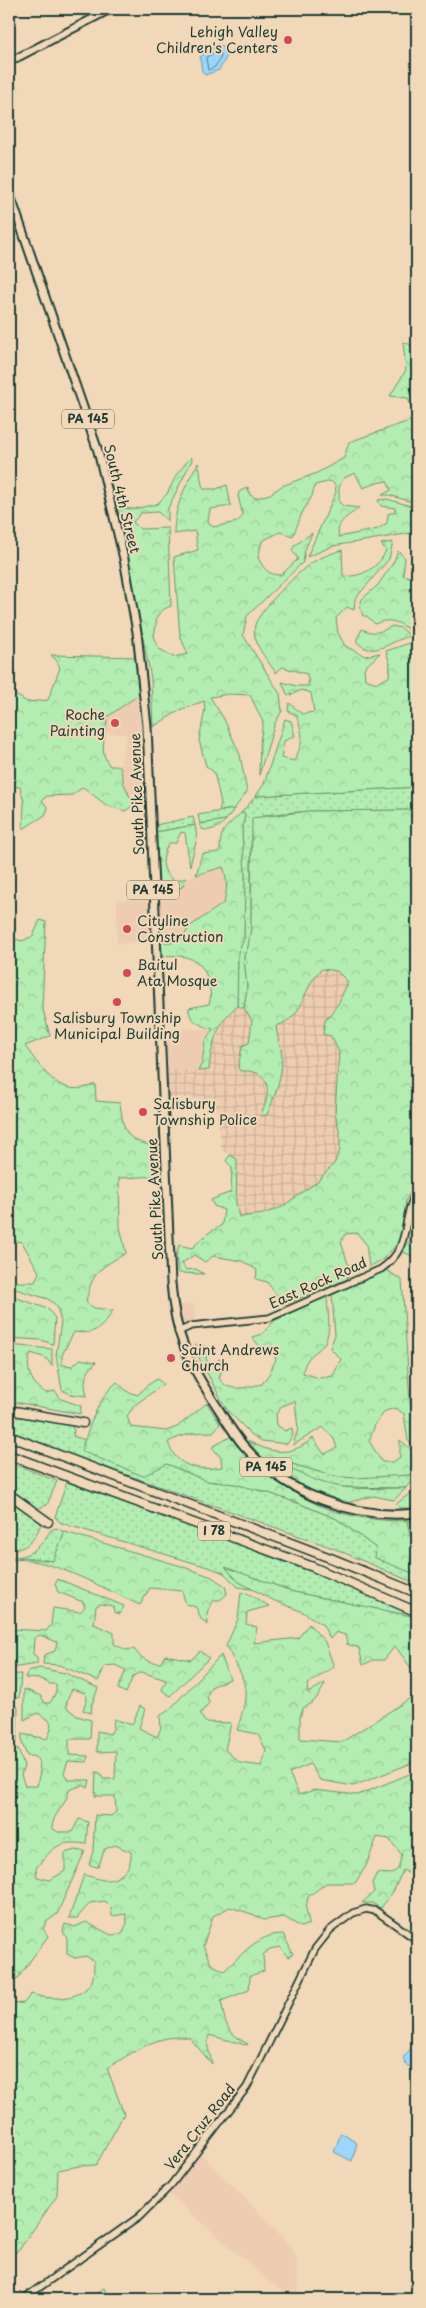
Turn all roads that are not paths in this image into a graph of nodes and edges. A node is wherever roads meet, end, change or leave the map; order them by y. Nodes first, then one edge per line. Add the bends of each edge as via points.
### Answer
1 (111, 9) edge
2 (9, 62) edge
3 (9, 192) edge
4 (145, 705) joint
5 (417, 1191) edge
6 (178, 1332) junction
7 (9, 1410) edge
8 (83, 1423) dead end
9 (9, 1436) edge
10 (9, 1455) edge
11 (9, 1494) edge
12 (417, 1513) edge
13 (48, 1522) dead end
14 (374, 1576) junction
15 (417, 1593) edge
16 (417, 1598) edge
17 (417, 1612) edge
18 (417, 1940) edge
19 (23, 2299) edge

1 - 2 main road
3 - 4 main road, South 4th Street / PA 145 via 107,483 134,610
4 - 6 main road, South Pike Avenue / PA 145 via 171,1280
5 - 6 street, East Rock Road via 402,1246 395,1258 381,1269 269,1318 191,1326
6 - 12 main road, PA 145 via 192,1367 233,1432 273,1472 307,1494 339,1506 382,1514
7 - 8 highway
9 - 14 highway, I 78
10 - 17 highway, I 78 via 313,1567
11 - 13 highway
14 - 15 highway
14 - 16 highway, I 78
18 - 19 street, Vera Cruz Road via 376,1912 366,1909 353,1912 330,1930 315,1949 242,2095 171,2185 139,2217

